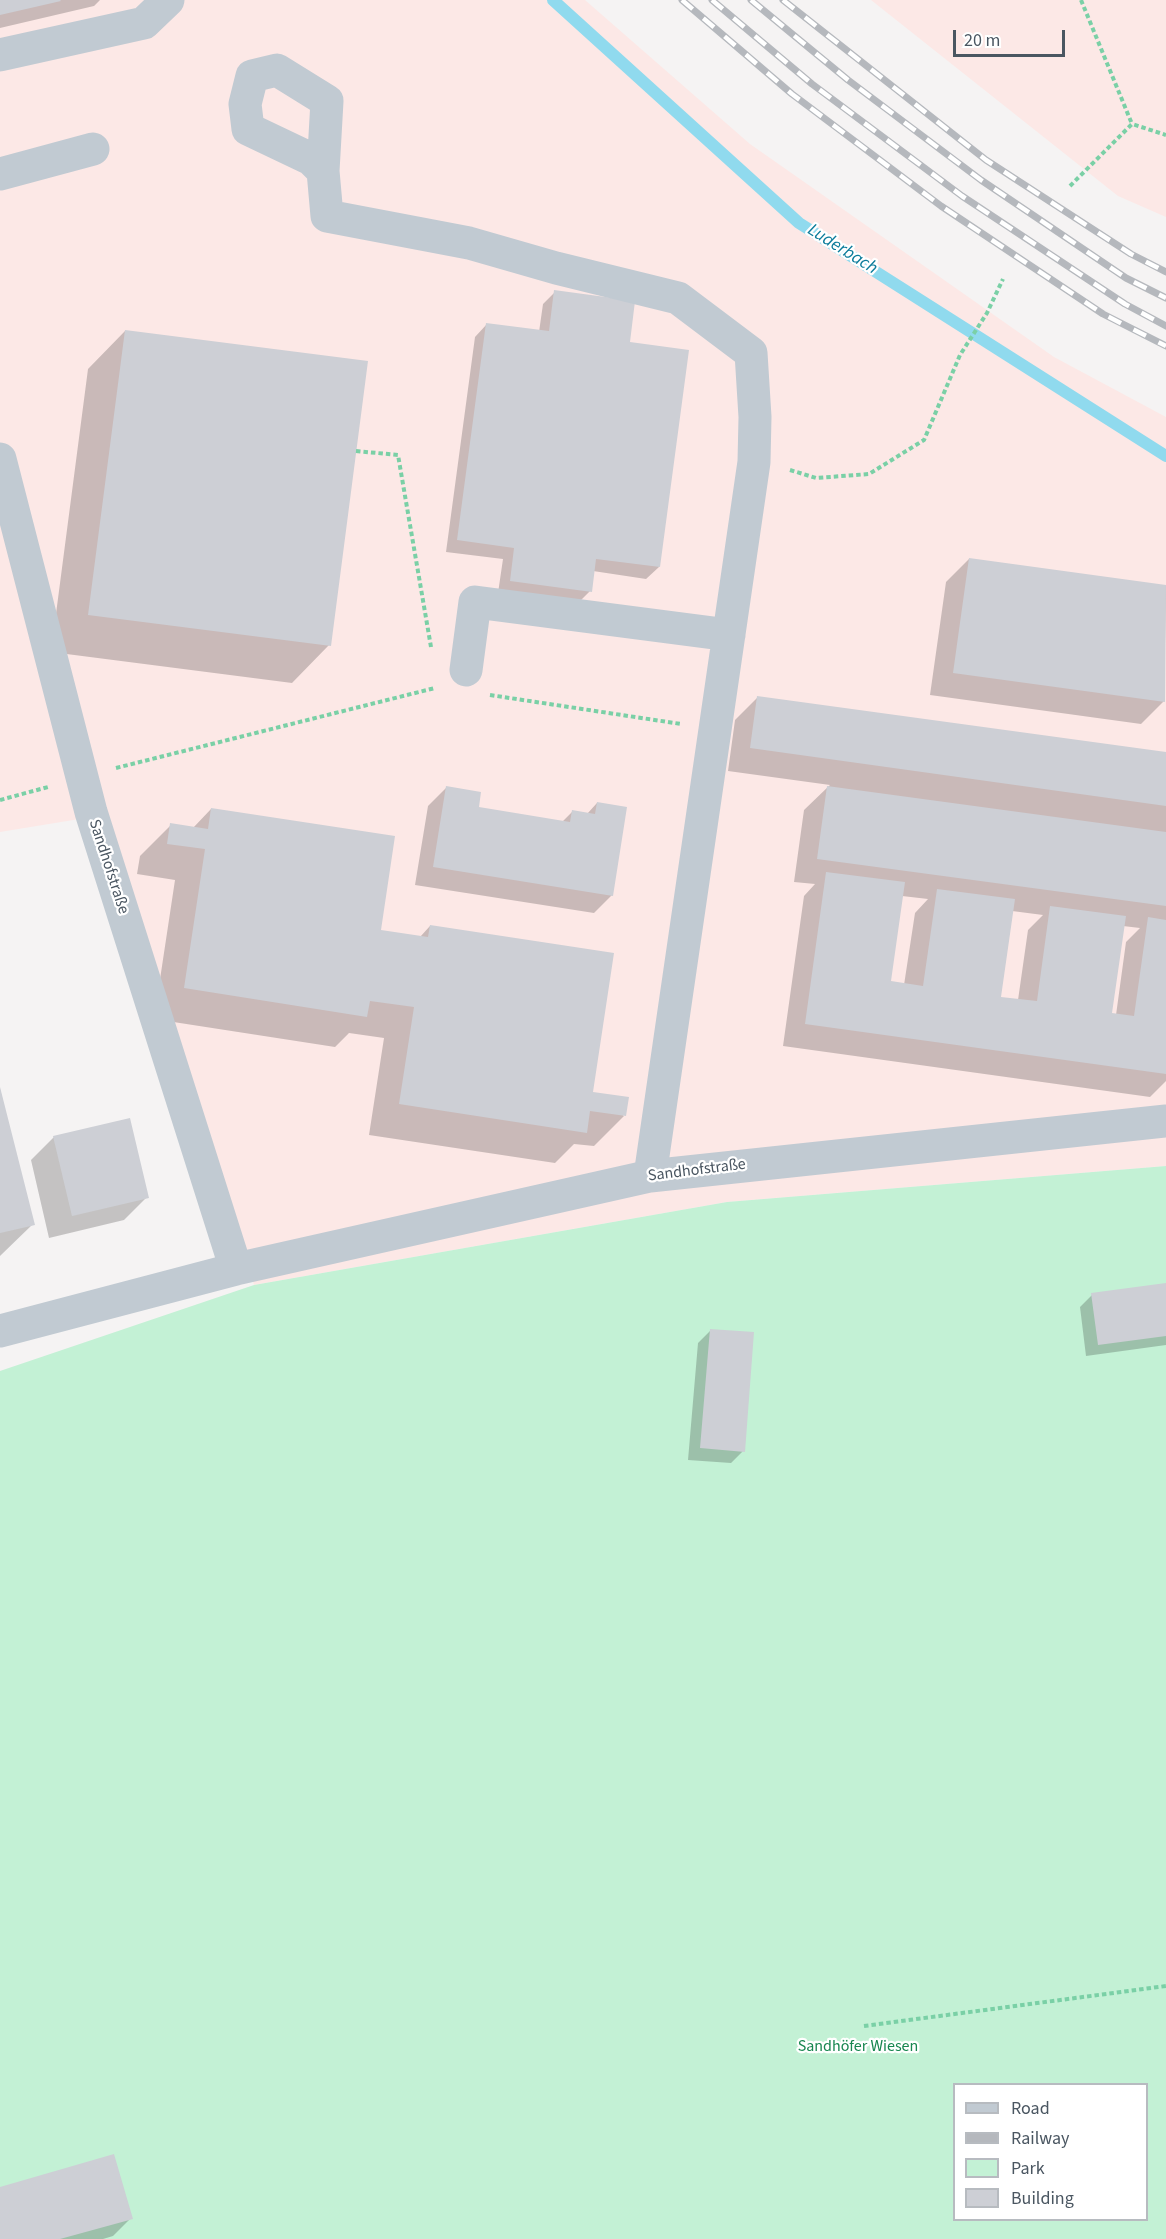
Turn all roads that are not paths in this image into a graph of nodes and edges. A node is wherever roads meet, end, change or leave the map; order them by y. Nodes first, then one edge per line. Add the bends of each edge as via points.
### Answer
1 (168, 0) edge
2 (0, 55) edge
3 (93, 148) dead end
4 (323, 171) dead end
5 (0, 174) edge
6 (0, 459) edge
7 (729, 635) junction
8 (475, 682) road end
9 (1166, 1121) edge
10 (650, 1176) junction
11 (236, 1269) junction
12 (0, 1330) edge

1 - 2 street via 144,23
3 - 5 street
4 - 7 street via 327,216 469,243 678,298 751,353 754,462
6 - 11 street, Sandhofstraße via 82,777
7 - 8 street via 475,602
7 - 10 street
9 - 10 street, Sandhofstraße
10 - 11 street, Sandhofstraße
11 - 12 street, Sandhofstraße

